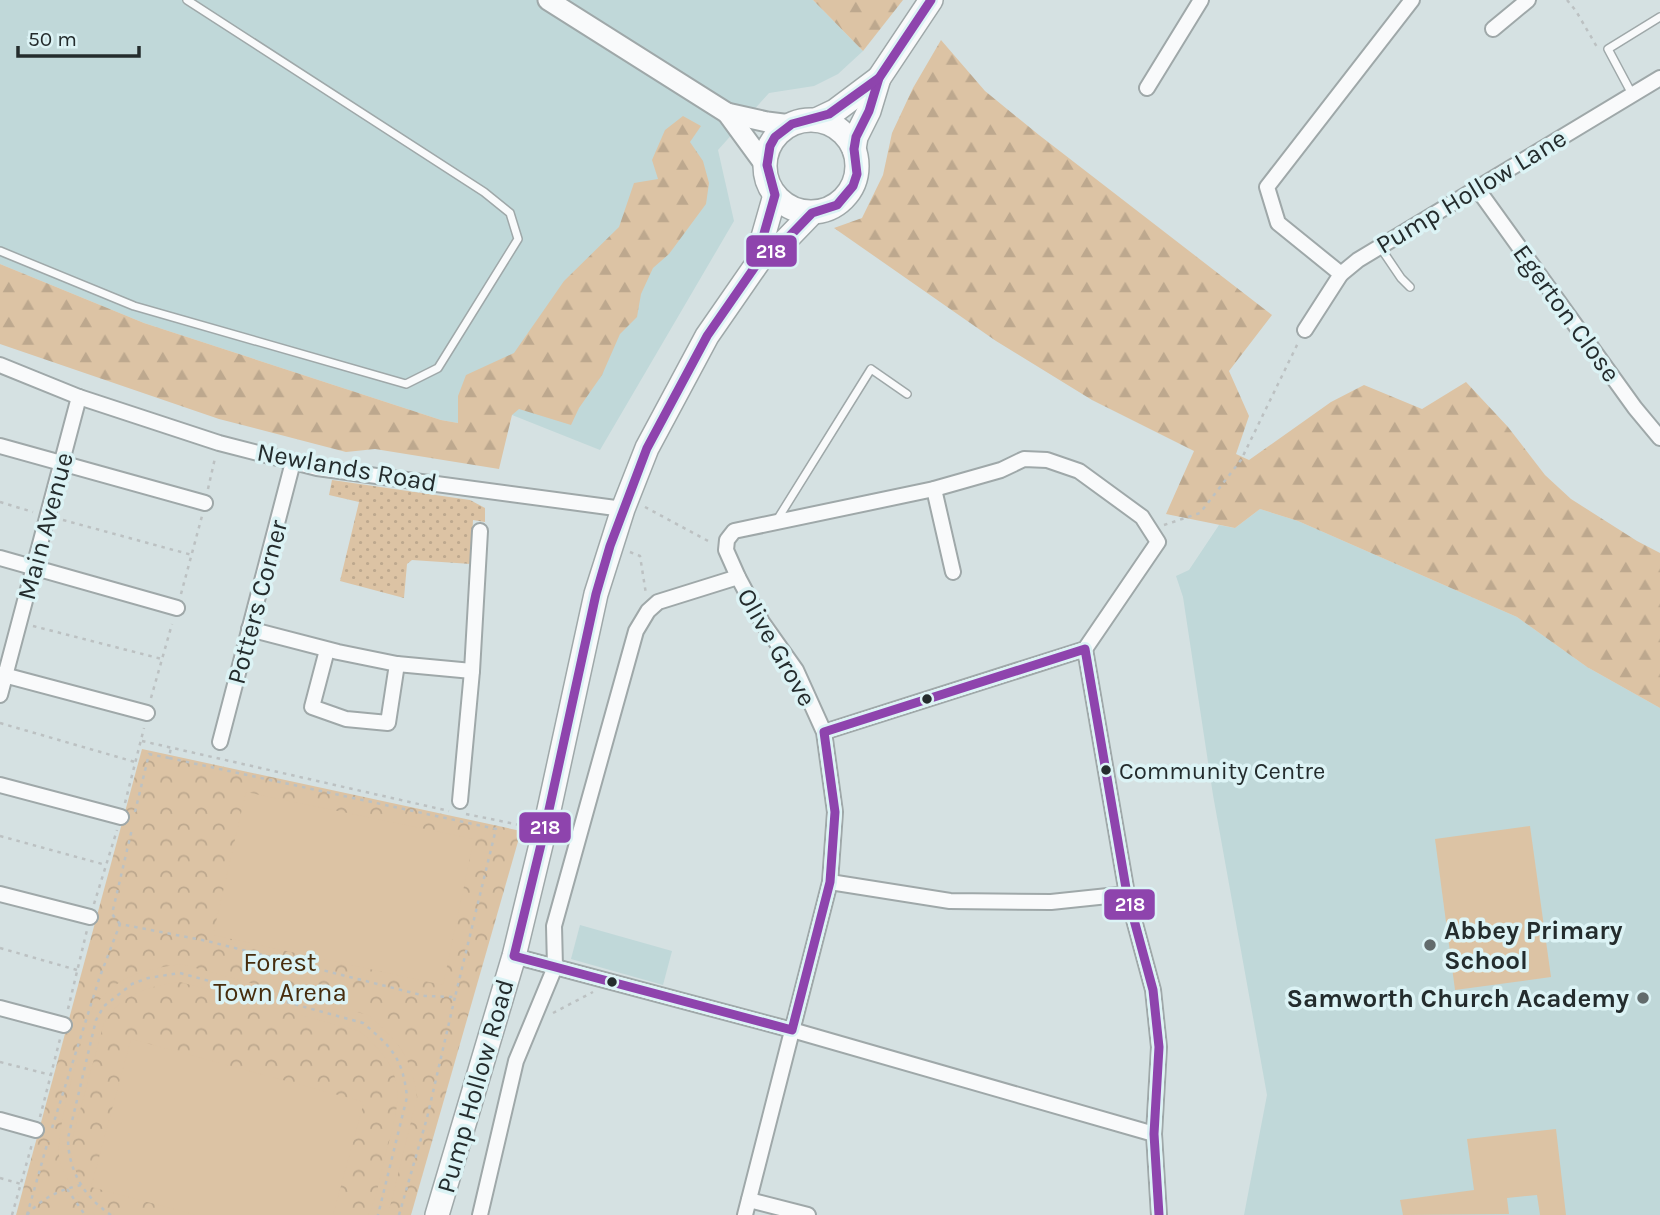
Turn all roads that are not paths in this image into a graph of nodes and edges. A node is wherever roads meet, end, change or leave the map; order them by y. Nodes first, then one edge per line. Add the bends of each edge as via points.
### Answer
1 (187, 0) edge
2 (548, 0) edge
3 (931, 0) edge
4 (1201, 0) edge
5 (1412, 0) edge
6 (1518, 3) edge
7 (1660, 17) edge
8 (1493, 29) dead end
9 (879, 78) junction
10 (1660, 78) edge
11 (1147, 88) dead end
12 (1632, 94) junction
13 (727, 113) junction
14 (816, 120) junction
15 (791, 125) junction
16 (854, 149) junction
17 (765, 165) junction
18 (1476, 187) junction
19 (775, 195) junction
20 (813, 213) junction
21 (1380, 246) junction
22 (0, 251) edge
23 (761, 258) junction
24 (1341, 274) junction
25 (1410, 287) dead end
26 (1305, 330) road end
27 (0, 365) edge
28 (907, 394) dead end
29 (79, 397) junction
30 (1660, 438) edge
31 (0, 446) edge
32 (293, 462) junction
33 (62, 463) junction
34 (934, 489) junction
35 (205, 503) dead end
36 (625, 503) junction
37 (775, 523) junction
38 (480, 531) dead end
39 (0, 558) edge
40 (34, 567) junction
41 (953, 572) dead end
42 (738, 577) junction
43 (177, 608) dead end
44 (249, 629) junction
45 (1085, 649) junction
46 (327, 650) junction
47 (397, 664) junction
48 (472, 671) junction
49 (3, 674) edge
50 (0, 695) edge
51 (147, 713) dead end
52 (824, 732) junction
53 (220, 741) dead end
54 (0, 785) edge
55 (460, 801) dead end
56 (121, 817) dead end
57 (830, 882) junction
58 (0, 894) edge
59 (1127, 894) junction
60 (90, 917) dead end
61 (514, 956) junction
62 (555, 967) junction
63 (0, 1008) edge
64 (64, 1025) dead end
65 (792, 1030) junction
66 (0, 1120) edge
67 (36, 1130) dead end
68 (1154, 1134) junction
69 (749, 1200) junction
70 (437, 1215) edge
71 (480, 1215) edge
72 (745, 1215) edge
73 (808, 1215) edge
74 (1159, 1215) edge

1 - 22 lane via 510,213 518,239 438,368 406,384 134,306
2 - 13 street
3 - 9 main road
4 - 11 street
5 - 24 street via 1268,187 1278,223
6 - 8 street
7 - 12 lane via 1608,49
9 - 14 main road
9 - 16 main road
10 - 12 street, Pump Hollow Lane
12 - 18 street, Pump Hollow Lane
13 - 15 street
13 - 17 street
14 - 15 main road
14 - 16 main road via 839,129
15 - 17 main road via 773,141
16 - 20 main road via 857,174 853,186 837,205
17 - 19 main road
18 - 21 street, Pump Hollow Lane
18 - 30 street, Egerton Close
19 - 20 main road via 791,208
19 - 23 main road
20 - 23 main road
21 - 24 street, Pump Hollow Lane
21 - 25 lane
23 - 36 main road, Pump Hollow Road via 708,336 647,448
24 - 26 street, Pump Hollow Lane
27 - 29 street, Newlands Road
28 - 37 lane via 871,369
29 - 32 street, Newlands Road
29 - 33 street, Main Avenue
31 - 33 street
32 - 36 street, Newlands Road
32 - 44 street, Potters Corner
33 - 35 street
33 - 40 street, Main Avenue
34 - 37 street
34 - 41 street
34 - 45 street via 1024,459 1047,460 1079,471 1142,517 1158,542
36 - 61 main road, Pump Hollow Road via 577,677
37 - 42 street, Olive Grove via 734,531 727,540 726,550
38 - 48 street
39 - 40 street
40 - 43 street
40 - 49 street, Main Avenue
42 - 52 street, Olive Grove via 796,670
42 - 62 street, Pump Hollow Road via 658,602 636,631 554,926
44 - 46 street
44 - 53 street, Potters Corner
45 - 52 street
45 - 59 street
46 - 47 street
46 - 47 street via 312,707 346,719 388,723
47 - 48 street
48 - 55 street
49 - 50 street, Main Avenue
49 - 51 street
52 - 57 street, Olive Grove via 835,812
54 - 56 street
57 - 59 street via 950,901 1051,902
57 - 65 street, Olive Grove
58 - 60 street
59 - 68 street via 1156,1013 1159,1047
61 - 62 street
61 - 70 main road, Pump Hollow Road
62 - 65 street
62 - 71 street, Pump Hollow Road via 516,1061
63 - 64 street
65 - 68 street
65 - 69 street, Olive Grove
66 - 67 street
68 - 74 street
69 - 72 street, Olive Grove
69 - 73 street

